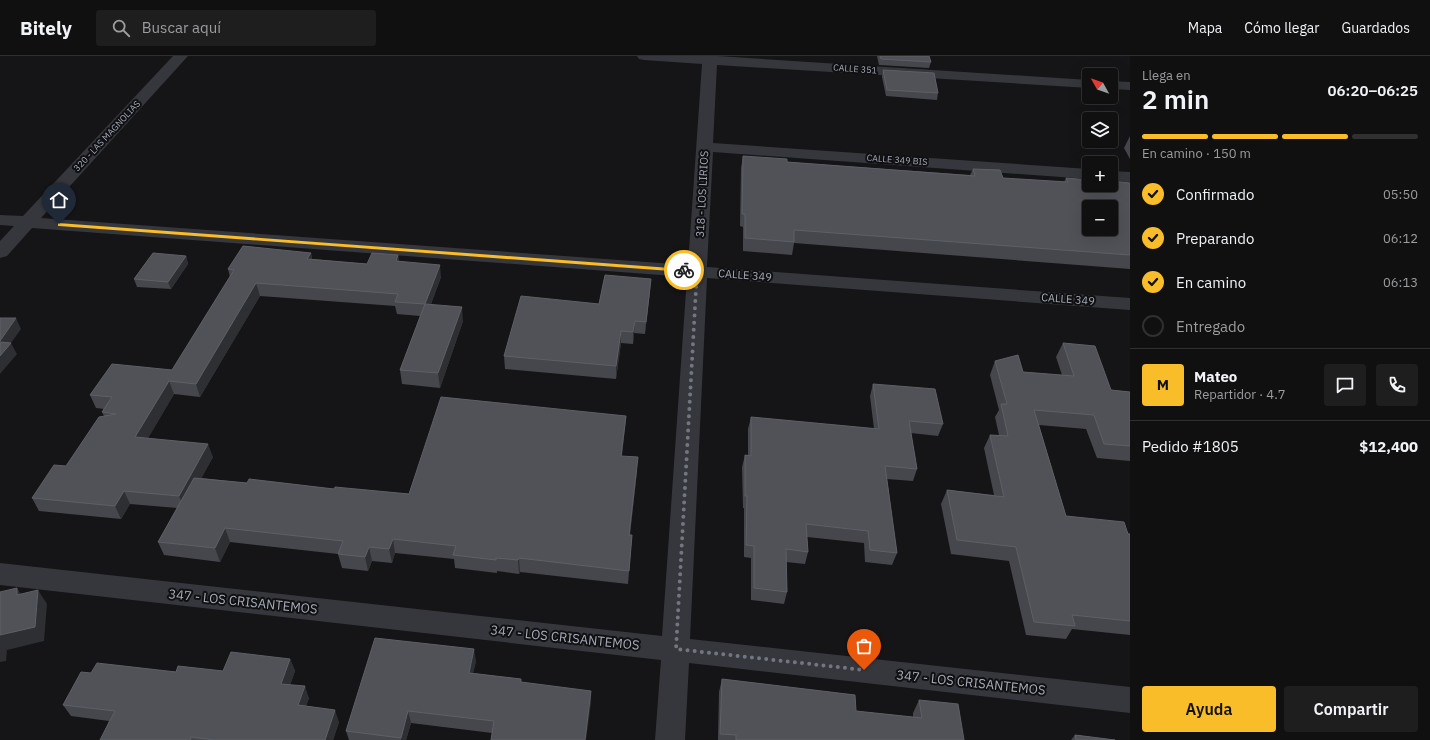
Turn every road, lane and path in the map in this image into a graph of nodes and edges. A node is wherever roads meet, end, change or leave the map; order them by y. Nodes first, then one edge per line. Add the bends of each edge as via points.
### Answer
1 (181, 56) edge
2 (644, 56) edge
3 (710, 58) edge
4 (1082, 84) edge
5 (1118, 85) edge
6 (1130, 86) edge
7 (704, 147) junction
8 (1082, 174) edge
9 (1118, 176) edge
10 (1130, 177) edge
11 (0, 220) edge
12 (28, 222) junction
13 (0, 252) edge
14 (697, 271) junction
15 (1130, 304) edge
16 (0, 574) edge
17 (676, 649) junction
18 (1130, 700) edge
19 (670, 740) edge

1 - 12 street, 320 - LAS MAGNOLIAS
2 - 3 street, CALLE 351
3 - 4 street, CALLE 351
3 - 7 street, 318 - LOS LIRIOS
5 - 6 street
7 - 8 street, CALLE 349 BIS
7 - 14 street, 318 - LOS LIRIOS
9 - 10 street
11 - 12 street, CALLE 349
12 - 13 street, 320 - LAS MAGNOLIAS
12 - 14 street, CALLE 349
14 - 15 street, CALLE 349
14 - 17 street, 318 - LOS LIRIOS
16 - 17 street, 347 - LOS CRISANTEMOS
17 - 18 street, 347 - LOS CRISANTEMOS
17 - 19 street, 318 - LOS LIRIOS

